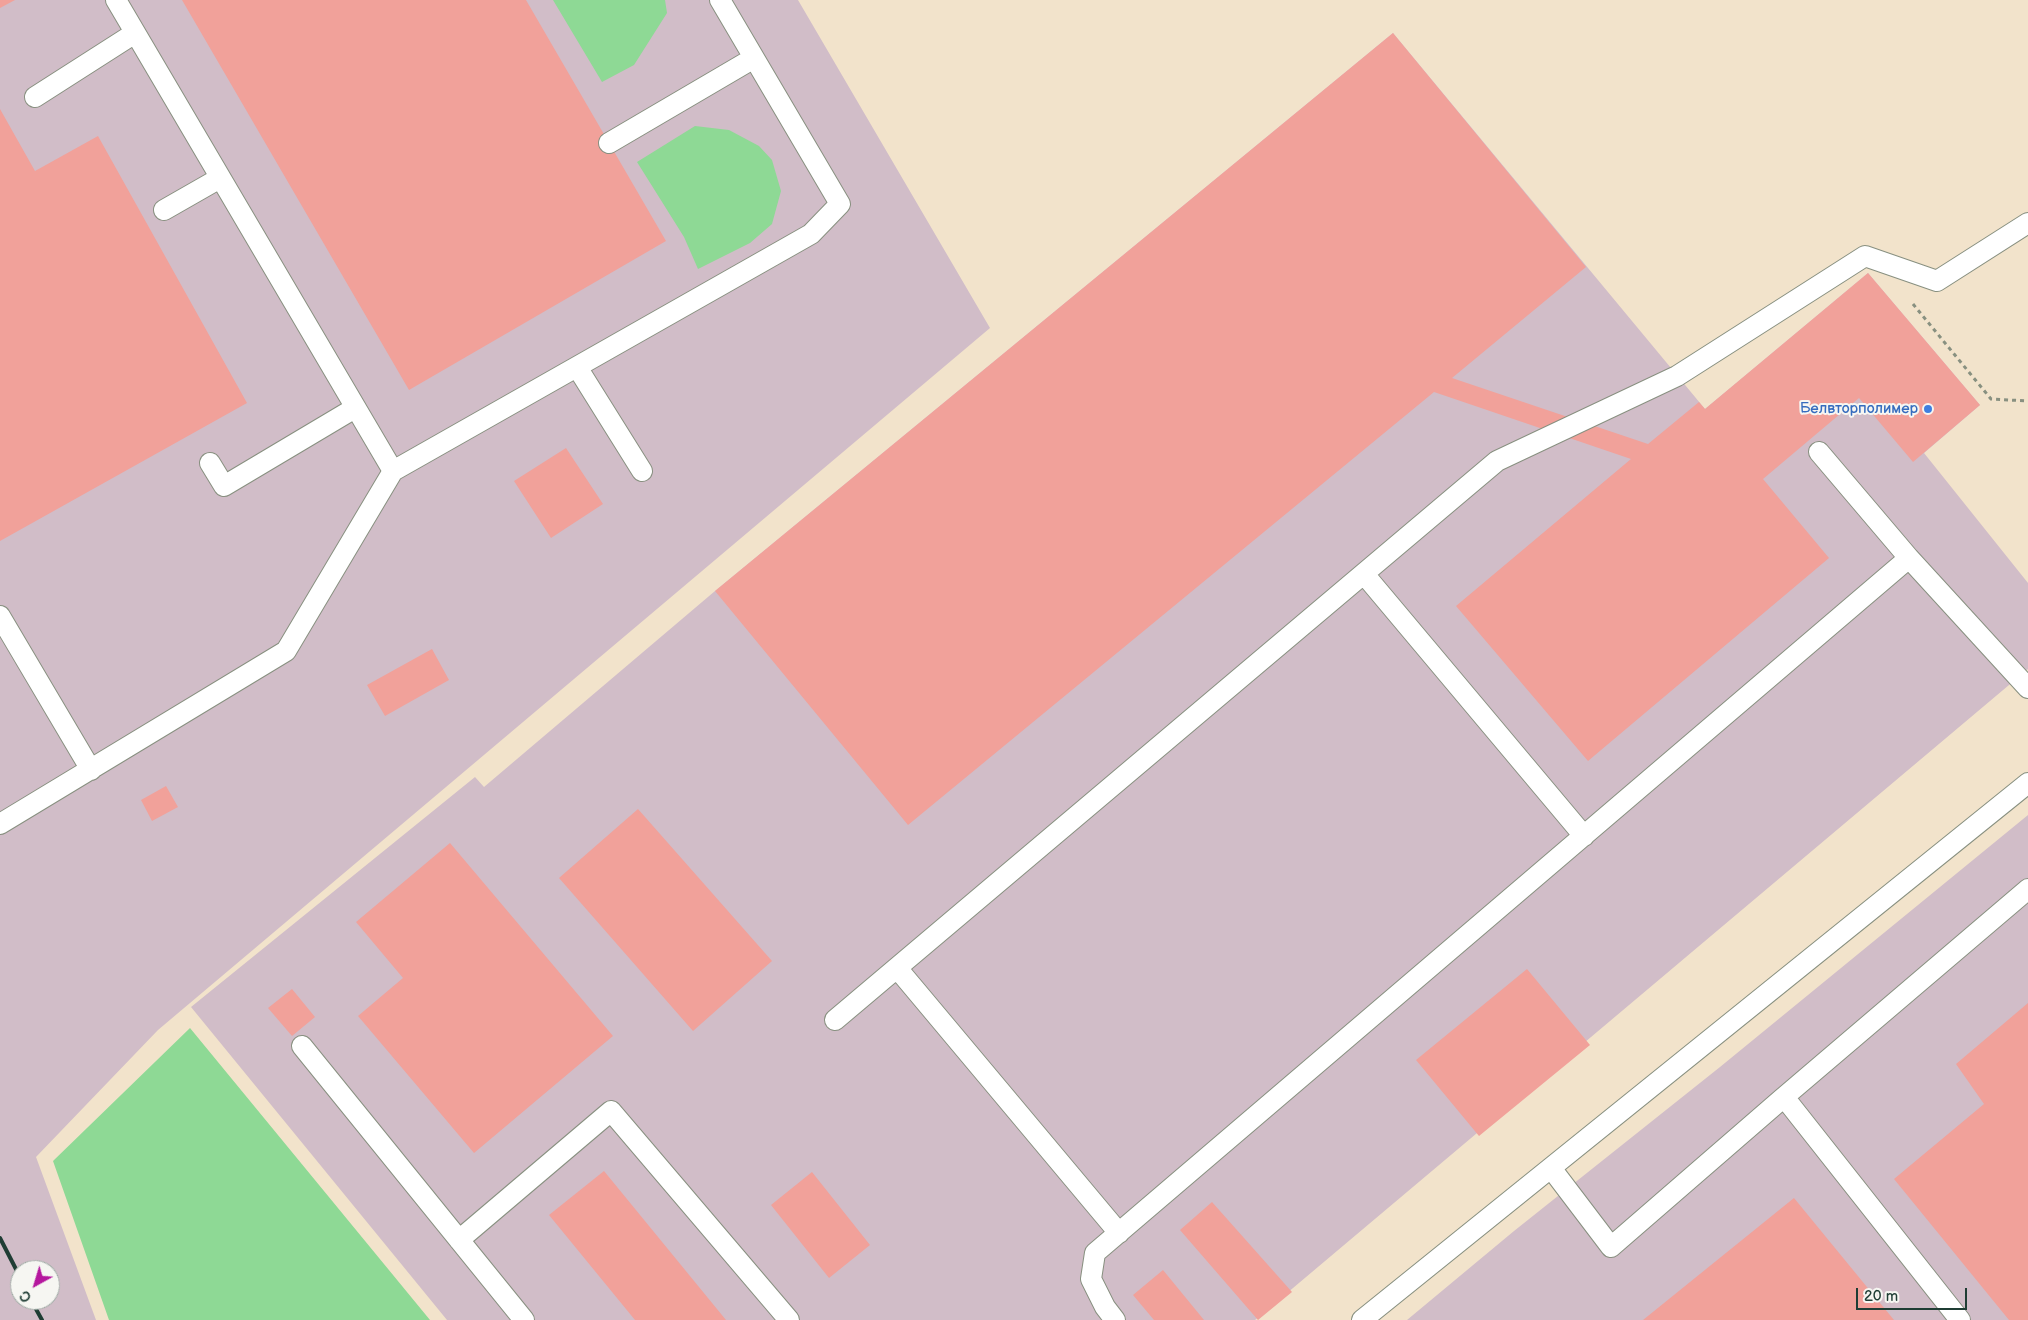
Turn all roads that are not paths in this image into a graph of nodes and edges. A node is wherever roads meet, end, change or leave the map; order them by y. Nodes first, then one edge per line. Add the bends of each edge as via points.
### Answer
1 (116, 0) edge
2 (720, 0) edge
3 (135, 33) junction
4 (754, 58) junction
5 (35, 97) dead end
6 (609, 143) dead end
7 (220, 178) junction
8 (164, 210) dead end
9 (2028, 223) edge
10 (577, 367) junction
11 (355, 408) junction
12 (1819, 452) dead end
13 (210, 463) dead end
14 (393, 471) junction
15 (642, 471) dead end
16 (1909, 558) junction
17 (1364, 574) junction
18 (0, 616) edge
19 (2028, 688) edge
20 (91, 770) junction
21 (2028, 783) edge
22 (0, 824) edge
23 (1584, 836) junction
24 (2028, 889) edge
25 (897, 968) junction
26 (835, 1020) dead end
27 (302, 1046) dead end
28 (1784, 1097) junction
29 (1551, 1168) junction
30 (1119, 1233) junction
31 (459, 1240) junction
32 (524, 1320) edge
33 (789, 1320) edge
34 (1116, 1320) edge
35 (1362, 1320) edge
36 (1960, 1320) edge

1 - 3 lane
2 - 4 lane
3 - 5 lane
3 - 7 lane
4 - 6 lane
4 - 10 lane via 840,204 811,234
7 - 8 lane
7 - 11 lane
9 - 17 lane via 1937,281 1866,256 1677,376 1497,461
10 - 14 lane
10 - 15 lane
11 - 13 lane via 224,486
11 - 14 lane
12 - 16 lane
14 - 20 lane via 286,651
16 - 19 lane
16 - 23 lane
17 - 23 lane
17 - 25 lane
18 - 20 lane
20 - 22 lane
21 - 29 lane
23 - 30 lane
24 - 28 lane
25 - 26 lane
25 - 30 lane
27 - 31 lane
28 - 29 lane via 1611,1247
28 - 36 lane
29 - 35 lane
30 - 34 lane via 1095,1253 1091,1279 1105,1307
31 - 32 lane
31 - 33 lane via 612,1111

